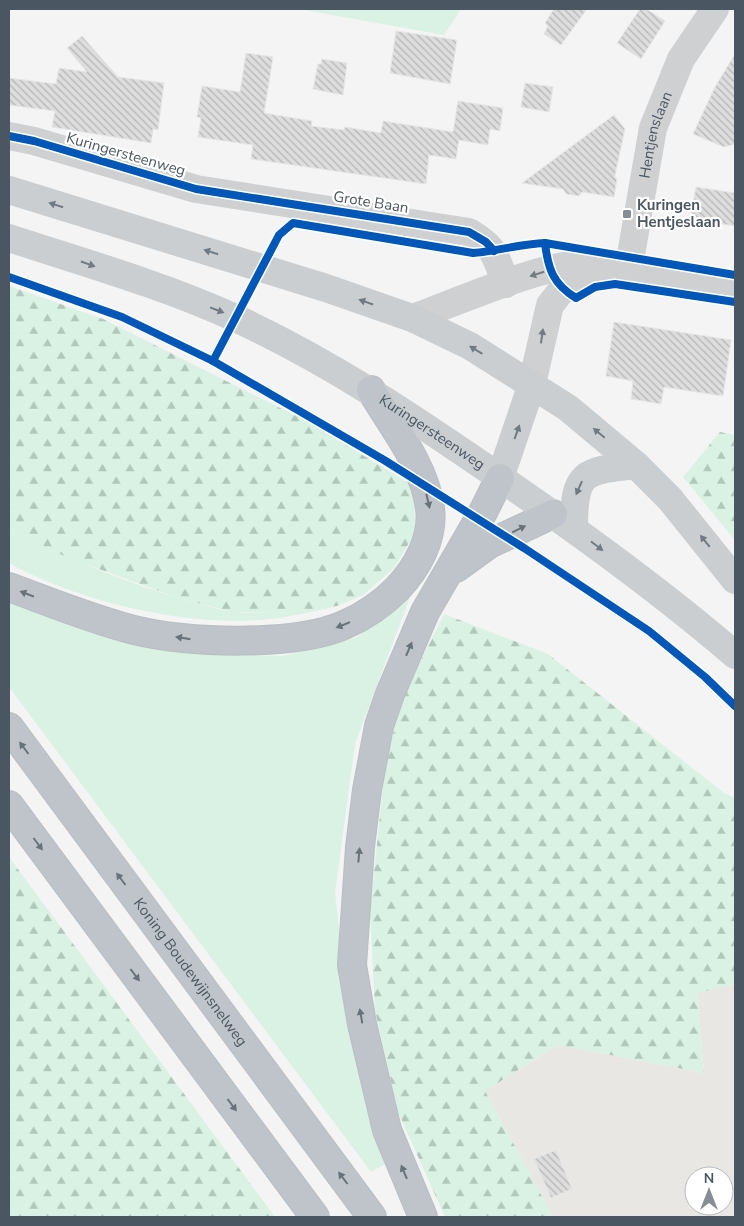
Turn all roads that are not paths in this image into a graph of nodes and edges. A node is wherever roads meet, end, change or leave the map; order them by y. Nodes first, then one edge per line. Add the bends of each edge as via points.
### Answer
1 (714, 9) edge
2 (9, 136) edge
3 (9, 190) edge
4 (236, 194) joint
5 (9, 238) edge
6 (602, 268) junction
7 (628, 272) junction
8 (506, 284) junction
9 (735, 289) edge
10 (412, 318) junction
11 (532, 384) junction
12 (371, 390) junction
13 (636, 465) junction
14 (500, 478) junction
15 (563, 521) junction
16 (448, 573) junction
17 (735, 580) edge
18 (9, 587) edge
19 (735, 655) edge
20 (9, 727) edge
21 (9, 805) edge
22 (315, 1217) edge
23 (372, 1217) edge
24 (423, 1217) edge

1 - 7 street, Hentjenslaan via 681,59 653,128
2 - 4 street, Kuringersteenweg via 196,189
10 -> 3 main road via 326,288
4 - 8 street, Grote Baan via 469,232 494,251
5 -> 12 main road, Kuringersteenweg via 232,316
6 - 7 street
6 -> 8 street via 591,264 565,266
11 -> 6 street via 550,305 562,290
7 - 9 street
8 - 10 street
11 -> 10 main road via 470,346
13 -> 11 main road via 568,408
14 -> 11 main road
12 - 14 main road, Kuringersteenweg
12 -> 18 highway via 421,472 430,509 426,546 410,575 380,606 343,626 299,636 255,641 192,639 136,630
13 -> 15 main road via 598,469 584,476
17 -> 13 main road via 670,499
14 - 15 main road, Kuringersteenweg
14 - 16 highway
16 -> 15 highway via 489,544
15 -> 19 main road, Kuringersteenweg via 680,607
24 -> 16 highway via 386,1130 352,965 360,847 379,726 425,612
23 -> 20 highway, Koning Boudewijnsnelweg
21 -> 22 highway

